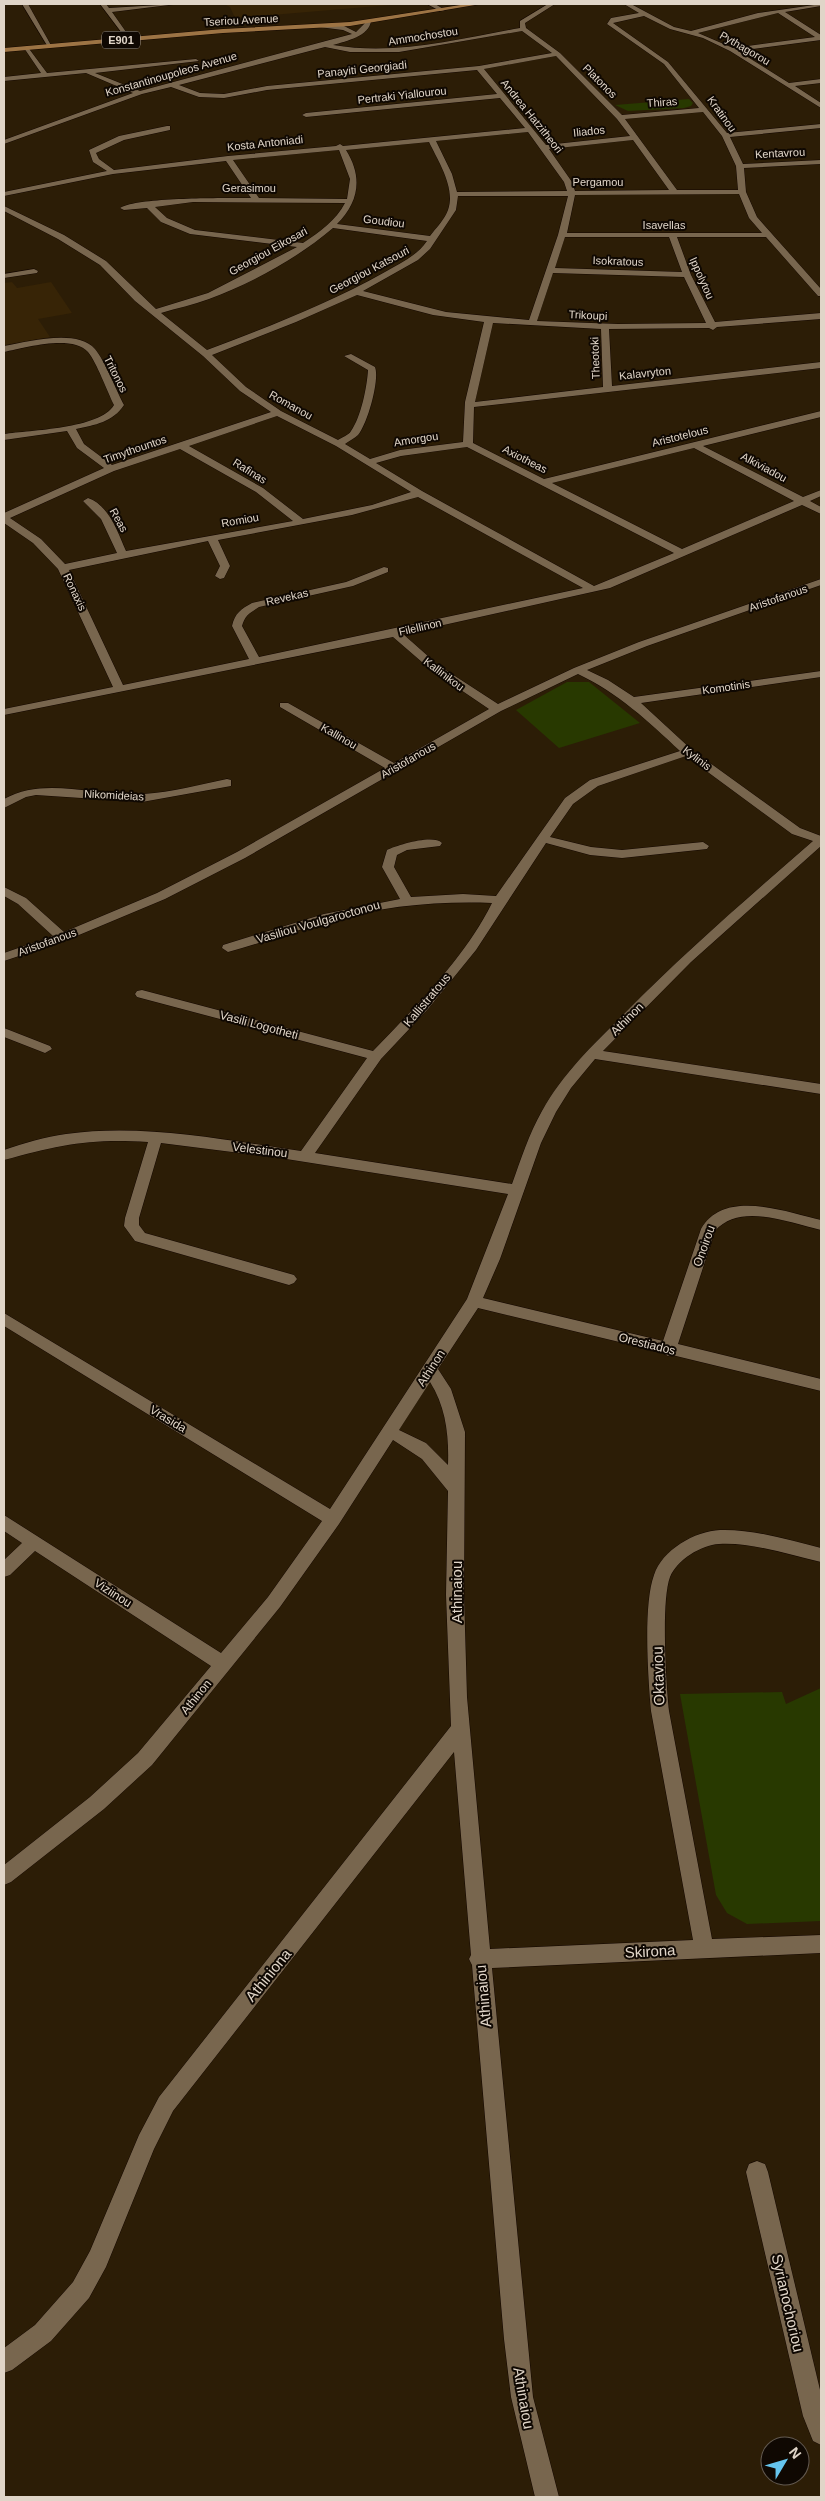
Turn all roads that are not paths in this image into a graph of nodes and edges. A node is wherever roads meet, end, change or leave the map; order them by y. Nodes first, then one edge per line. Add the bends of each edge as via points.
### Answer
1 (25, 4) edge
2 (174, 4) edge
3 (430, 4) edge
4 (478, 4) edge
5 (552, 4) edge
6 (627, 4) edge
7 (821, 4) edge
8 (105, 7) edge
9 (442, 10) junction
10 (779, 11) junction
11 (643, 14) junction
12 (369, 22) junction
13 (350, 24) junction
14 (321, 26) junction
15 (523, 29) junction
16 (691, 33) junction
17 (351, 36) junction
18 (821, 38) edge
19 (128, 39) junction
20 (325, 45) junction
21 (50, 46) junction
22 (27, 48) junction
23 (4, 50) edge
24 (732, 50) junction
25 (558, 54) junction
26 (196, 62) dead end
27 (479, 68) junction
28 (87, 72) junction
29 (45, 75) junction
30 (4, 79) edge
31 (821, 81) edge
32 (170, 84) junction
33 (788, 85) junction
34 (140, 92) junction
35 (501, 96) junction
36 (821, 106) edge
37 (706, 110) junction
38 (306, 115) dead end
39 (620, 117) junction
40 (821, 126) edge
41 (167, 128) dead end
42 (531, 130) junction
43 (725, 135) junction
44 (431, 138) junction
45 (636, 138) junction
46 (4, 142) edge
47 (340, 146) junction
48 (544, 147) junction
49 (228, 158) junction
50 (821, 162) edge
51 (740, 166) junction
52 (113, 172) junction
53 (742, 192) junction
54 (572, 193) junction
55 (675, 193) junction
56 (4, 194) edge
57 (454, 194) junction
58 (255, 198) junction
59 (352, 201) junction
60 (148, 204) junction
61 (4, 208) edge
62 (124, 208) dead end
63 (334, 226) junction
64 (562, 235) junction
65 (766, 235) junction
66 (673, 237) junction
67 (431, 239) junction
68 (304, 245) junction
69 (549, 270) junction
70 (34, 271) dead end
71 (687, 275) junction
72 (4, 276) edge
73 (356, 292) junction
74 (821, 294) edge
75 (156, 312) junction
76 (821, 316) edge
77 (489, 321) junction
78 (532, 323) junction
79 (605, 327) junction
80 (713, 327) junction
81 (4, 349) edge
82 (206, 354) junction
83 (348, 356) dead end
84 (821, 365) edge
85 (608, 389) junction
86 (470, 405) junction
87 (278, 413) junction
88 (821, 414) edge
89 (70, 427) junction
90 (4, 437) edge
91 (339, 444) junction
92 (468, 444) junction
93 (695, 445) junction
94 (182, 446) junction
95 (368, 462) junction
96 (110, 469) junction
97 (544, 482) junction
98 (419, 493) junction
99 (821, 493) edge
100 (88, 501) dead end
101 (803, 502) junction
102 (821, 511) edge
103 (4, 518) edge
104 (301, 523) junction
105 (212, 538) junction
106 (682, 553) junction
107 (122, 554) junction
108 (63, 568) junction
109 (384, 570) dead end
110 (220, 576) dead end
111 (821, 582) edge
112 (592, 589) junction
113 (395, 633) junction
114 (255, 660) junction
115 (578, 670) junction
116 (821, 674) edge
117 (119, 687) junction
118 (632, 701) junction
119 (284, 705) dead end
120 (497, 709) junction
121 (4, 712) edge
122 (688, 752) junction
123 (394, 768) junction
124 (227, 783) dead end
125 (4, 804) edge
126 (542, 838) junction
127 (821, 840) edge
128 (436, 842) dead end
129 (703, 846) dead end
130 (4, 891) edge
131 (406, 900) junction
132 (500, 900) junction
133 (62, 937) junction
134 (228, 948) dead end
135 (4, 957) edge
136 (142, 994) dead end
137 (4, 1032) edge
138 (45, 1049) dead end
139 (592, 1054) junction
140 (376, 1056) junction
141 (821, 1089) edge
142 (156, 1137) junction
143 (4, 1155) edge
144 (305, 1156) junction
145 (516, 1190) junction
146 (821, 1225) edge
147 (289, 1279) dead end
148 (474, 1301) junction
149 (4, 1319) edge
150 (668, 1350) junction
151 (430, 1369) junction
152 (821, 1385) edge
153 (390, 1432) junction
154 (456, 1490) junction
155 (333, 1519) junction
156 (4, 1522) edge
157 (34, 1542) junction
158 (821, 1555) edge
159 (4, 1570) edge
160 (223, 1664) junction
161 (460, 1728) junction
162 (4, 1876) edge
163 (821, 1944) edge
164 (704, 1948) junction
165 (479, 1959) junction
166 (757, 2172) dead end
167 (4, 2362) edge
168 (821, 2433) edge
169 (547, 2497) edge

1 - 21 street
2 - 8 street
3 - 9 street
4 - 9 main road, Tseriou Avenue
5 - 15 street via 522,22
6 - 11 street, Pythagorou
7 - 10 street
8 - 19 street
9 - 12 main road, Tseriou Avenue
10 - 16 street
10 - 18 street
11 - 16 street, Pythagorou
11 - 37 street, Kratinou via 613,19 609,23 666,63
12 - 13 main road, Tseriou Avenue
12 - 17 street, Konstantinoupoleos Avenue via 362,31
13 - 14 main road, Tseriou Avenue
13 - 17 street
14 - 17 street via 344,28
14 - 19 main road, Tseriou Avenue / E901
15 - 20 street, Ammochostou via 385,52
15 - 25 street, Platonos
16 - 24 street, Pythagorou
17 - 20 street, Konstantinoupoleos Avenue
18 - 24 street
19 - 21 main road, Tseriou Avenue / E901
20 - 32 street, Konstantinoupoleos Avenue
21 - 22 main road, Tseriou Avenue / E901
22 - 23 main road, Tseriou Avenue / E901
22 - 29 street
24 - 33 street, Pythagorou
25 - 27 street, Panayiti Georgiadi
25 - 39 street, Platonos
26 - 28 street
27 - 32 street, Panayiti Georgiadi via 267,88 215,97
27 - 35 street, Andrea Hatzitheori
28 - 29 street
28 - 34 street
29 - 30 street
31 - 33 street
32 - 34 street, Konstantinoupoleos Avenue
33 - 36 street, Pythagorou
34 - 46 street, Konstantinoupoleos Avenue
35 - 38 street, Pertraki Yiallourou
35 - 42 street, Andrea Hatzitheori
37 - 39 street, Thiras
37 - 43 street, Kratinou
39 - 45 street, Platonos
40 - 43 street
41 - 52 street via 122,138 92,152 96,160
42 - 44 street, Kosta Antoniadi
42 - 48 street, Andrea Hatzitheori
43 - 51 street, Kratinou
44 - 47 street, Kosta Antoniadi
44 - 57 street
45 - 48 street, Iliados
45 - 55 street, Platonos
47 - 49 street, Kosta Antoniadi
47 - 59 street via 354,173
48 - 54 street, Andrea Hatzitheori
49 - 52 street, Kosta Antoniadi
49 - 58 street
50 - 51 street, Kentavrou
51 - 53 street, Kratinou
52 - 56 street, Kosta Antoniadi
53 - 55 street, Pergamou
53 - 65 street, Kratinou via 753,218
54 - 55 street, Pergamou
54 - 57 street, Pergamou
54 - 64 street
57 - 67 street, Georgiou Katsouri via 452,210
58 - 59 street, Gerasimou
58 - 60 street, Gerasimou
59 - 63 street, Georgiou Eikosari
60 - 62 street, Gerasimou
60 - 68 street via 164,220 193,232
61 - 75 street, Romanou via 18,219 62,237 103,263 138,299
63 - 67 street, Goudiou
63 - 68 street, Georgiou Eikosari
64 - 66 street, Isavellas
64 - 69 street
65 - 66 street, Isavellas
65 - 74 street, Kratinou
66 - 71 street, Ippolytou
67 - 73 street, Georgiou Katsouri via 415,258
68 - 75 street, Georgiou Eikosari via 210,296
69 - 71 street, Isokratous
69 - 78 street
70 - 72 street
71 - 80 street, Ippolytou
73 - 77 street, Trikoupi via 412,308
73 - 82 street, Georgiou Katsouri
75 - 82 street, Romanou
76 - 80 street, Trikoupi
77 - 78 street, Trikoupi
77 - 86 street
78 - 79 street, Trikoupi
79 - 80 street, Trikoupi
79 - 85 street, Theotoki
81 - 89 street, Tritonos via 60,341 80,343 91,350 117,400 118,409 106,419
82 - 87 street, Romanou via 243,389
83 - 91 street via 372,369 372,379 355,433
84 - 85 street, Kalavryton
85 - 86 street, Kalavryton
86 - 92 street via 466,431
87 - 91 street, Romanou
87 - 94 street, Timythountos
88 - 93 street, Aristotelous
89 - 90 street, Tritonos
89 - 96 street via 80,446
91 - 95 street, Romanou
92 - 95 street, Amorgou via 400,453
92 - 97 street, Axiotheas
93 - 97 street, Aristotelous
93 - 101 street, Alkiviadou
94 - 96 street, Timythountos
94 - 104 street, Rafinas via 246,482
95 - 98 street, Romanou
96 - 103 street, Timythountos
97 - 106 street, Axiotheas
98 - 104 street, Romiou via 388,504
98 - 112 street, Romanou
99 - 101 street, Filellinon
100 - 107 street, Reas via 106,518
101 - 102 street, Alkiviadou
101 - 106 street, Filellinon
103 - 108 street, Ronaxis via 37,541
104 - 105 street, Romiou
105 - 107 street, Romiou
105 - 110 street via 225,566
106 - 112 street, Filellinon
107 - 108 street, Romiou
108 - 117 street, Ronaxis
109 - 114 street, Revekas via 349,584 274,600 245,611 237,626
111 - 115 street, Aristofanous via 642,644
112 - 113 street, Filellinon
113 - 114 street, Filellinon
113 - 120 street, Kallinikou via 434,667
114 - 117 street, Filellinon
115 - 118 street, Kylinis via 604,682
115 - 120 street, Aristofanous
116 - 118 street, Komotinis
117 - 121 street, Filellinon
118 - 122 street, Kylinis
119 - 123 street, Kallinou
120 - 123 street, Aristofanous
122 - 126 street, Kallistratous via 585,788 563,808
122 - 127 street, Kylinis via 796,830
123 - 133 street, Aristofanous via 241,855 161,896
124 - 125 street, Nikomideias via 142,798 36,791
126 - 129 street via 590,851 622,854
126 - 132 street, Kallistratous
127 - 139 street, Athinon via 686,959
128 - 131 street via 404,847 391,854 388,867
130 - 133 street via 22,901
131 - 132 street, Vasiliou Voulgaroctonou via 465,897
131 - 134 street, Vasiliou Voulgaroctonou via 361,907
132 - 140 street, Kallistratous via 471,947 423,1006
133 - 135 street, Aristofanous
136 - 140 street, Vasili Logotheti
137 - 138 street
139 - 141 street
139 - 145 street, Athinon via 549,1111
140 - 144 street, Kallistratous
142 - 143 street, Velestinou via 112,1134 65,1138
142 - 144 street, Velestinou
142 - 147 street via 132,1218 131,1226 135,1232 140,1237
144 - 145 street, Velestinou
145 - 148 street, Athinon
146 - 150 street, Onoirou via 745,1210 727,1212 715,1218 708,1229
148 - 150 street, Orestiados
148 - 151 street, Athinon
149 - 155 street, Vrasida
150 - 152 street, Orestiados
151 - 153 street, Athinon
151 - 154 street, Athinaiou via 443,1389 457,1432
153 - 154 street via 423,1448 435,1459
153 - 155 street, Athinon
154 - 161 street, Athinaiou via 455,1595
155 - 160 street, Athinon via 274,1602
156 - 157 street, Viziinou
157 - 159 street
157 - 160 street, Viziinou
158 - 164 street, Oktaviou via 768,1542 720,1536 686,1549 662,1575 658,1600 660,1712
160 - 162 street, Athinon via 145,1760 97,1803
161 - 165 street, Athinaiou
161 - 167 street, Athiniona via 166,2104 146,2142 90,2273 66,2309 43,2333
163 - 164 street, Skirona
164 - 165 street, Skirona
165 - 169 street, Athinaiou via 522,2397
166 - 168 street, Syrianochoriou

